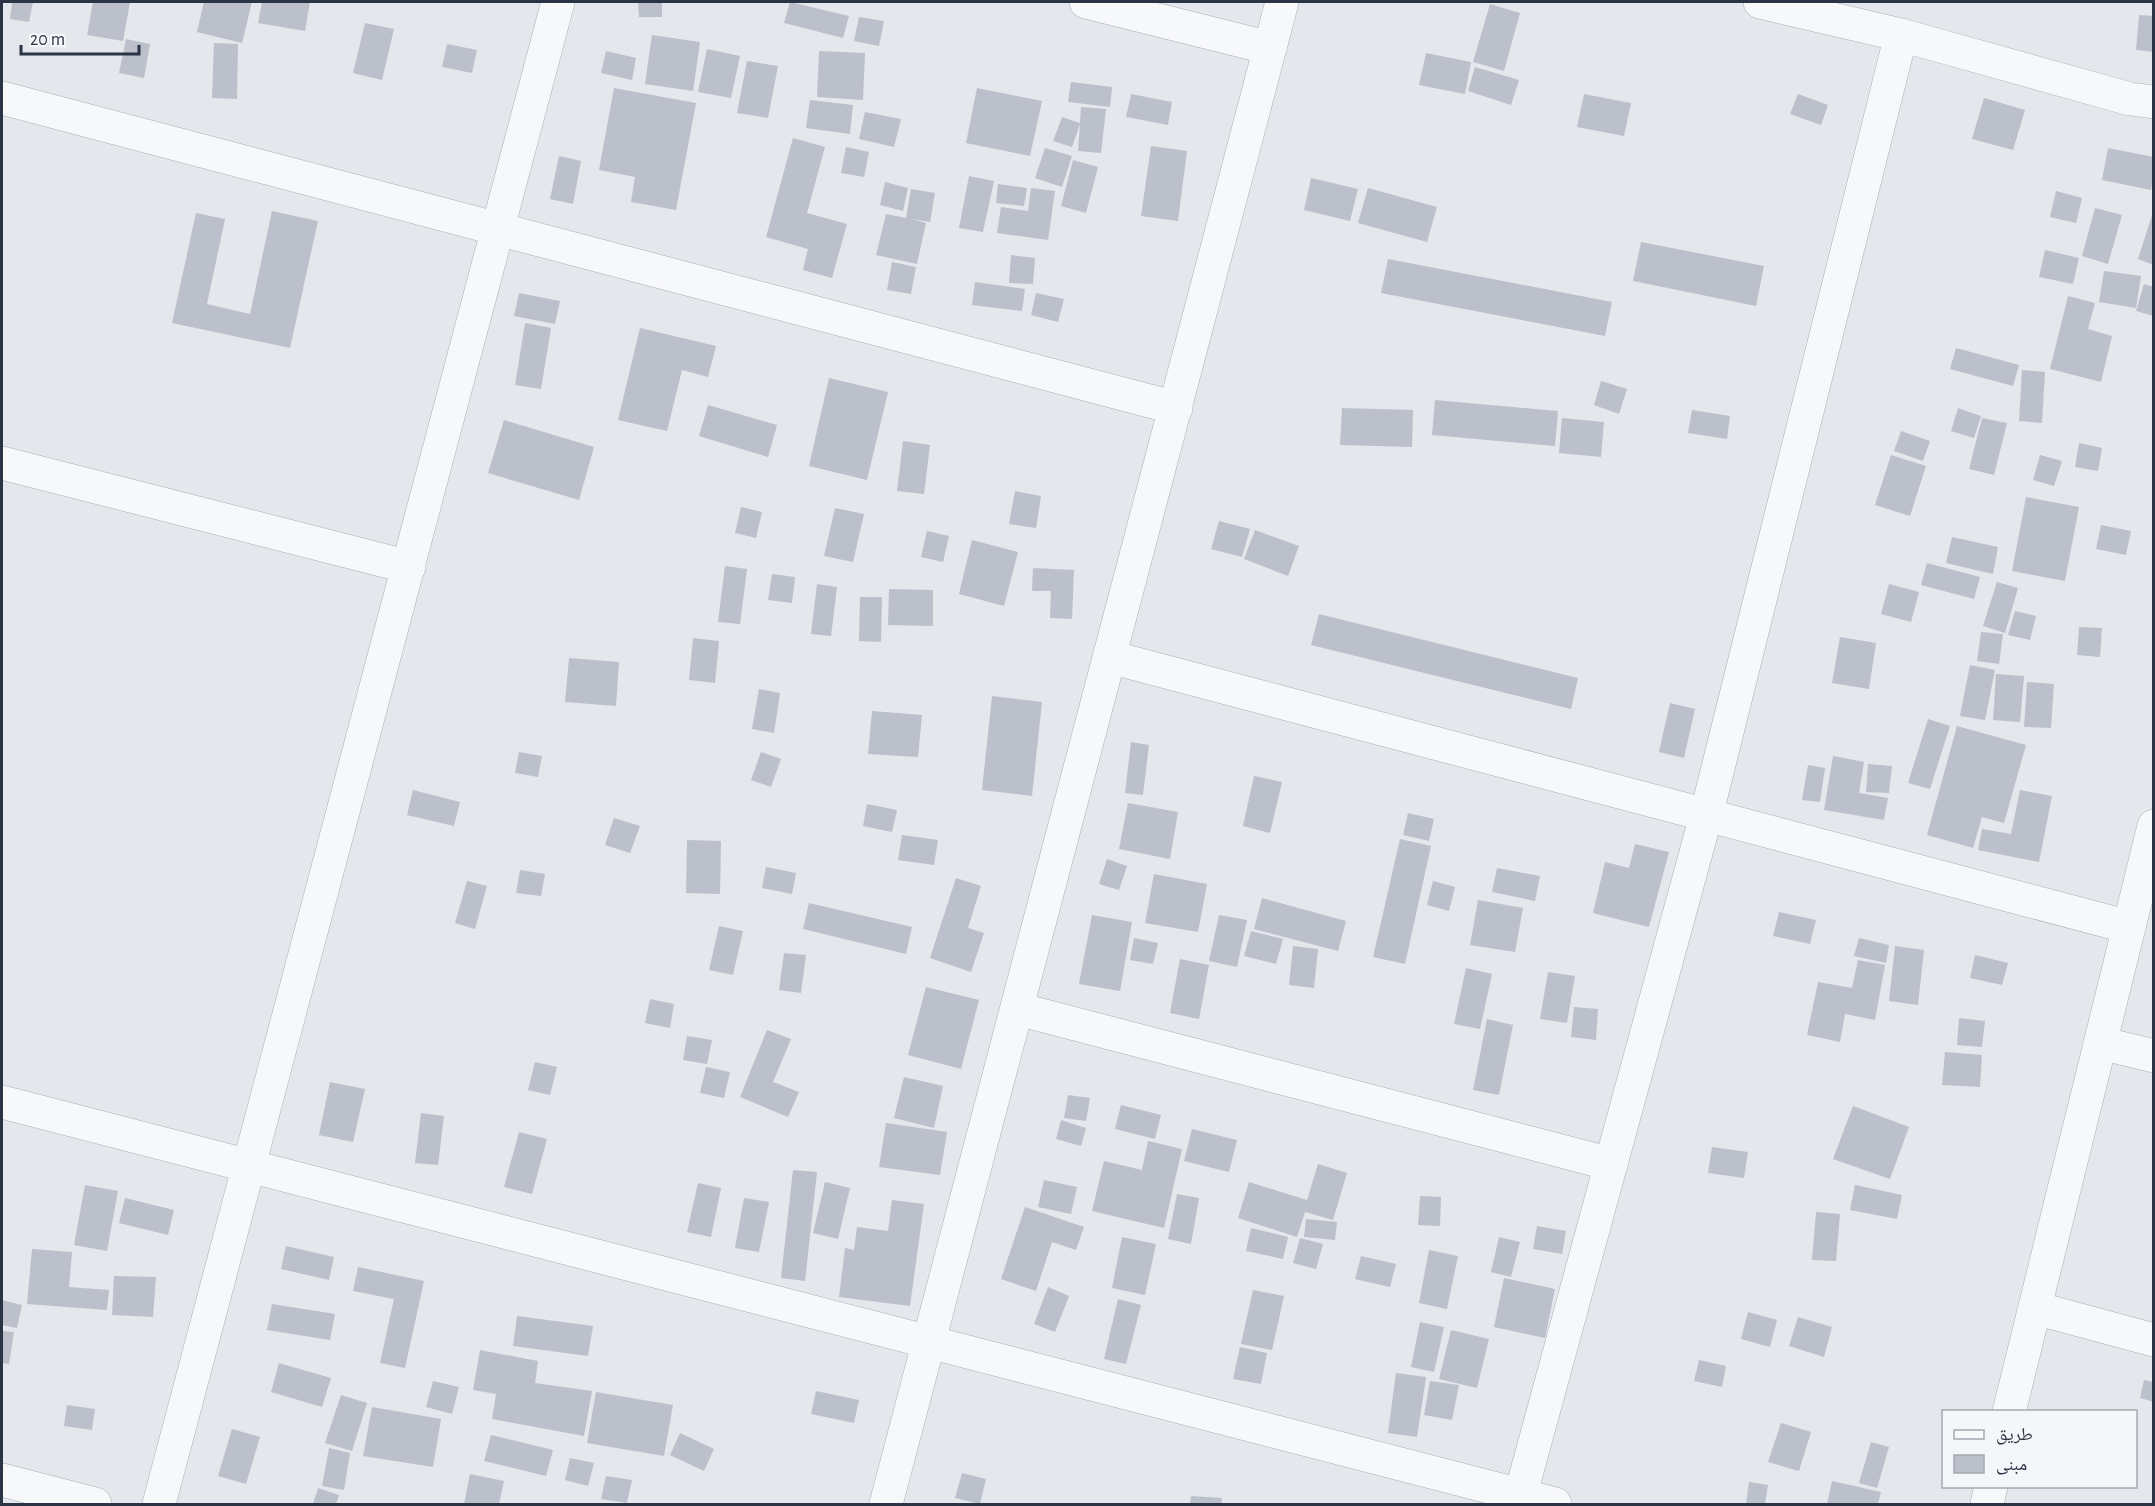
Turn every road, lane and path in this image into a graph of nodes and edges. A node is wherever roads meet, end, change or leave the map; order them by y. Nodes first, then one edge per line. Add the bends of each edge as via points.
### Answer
1 (558, 2) edge
2 (1086, 2) edge
3 (1282, 2) edge
4 (1760, 2) edge
5 (1901, 35) junction
6 (1270, 48) junction
7 (2, 98) edge
8 (2154, 102) edge
9 (498, 229) junction
10 (1176, 408) junction
11 (2, 463) edge
12 (409, 567) junction
13 (1110, 657) junction
14 (1706, 816) junction
15 (2154, 826) edge
16 (2129, 927) junction
17 (1018, 1009) junction
18 (2100, 1043) junction
19 (2154, 1056) edge
20 (2, 1102) edge
21 (1611, 1164) junction
22 (250, 1167) junction
23 (2035, 1308) junction
24 (2154, 1340) edge
25 (930, 1342) junction
26 (2010, 1410) edge
27 (2, 1480) edge
28 (1990, 1488) edge
29 (1519, 1500) edge
30 (95, 1504) edge
31 (159, 1504) edge
32 (886, 1504) edge
33 (1555, 1504) edge
34 (1986, 1504) edge

1 - 9 street
2 - 6 street
3 - 6 street
4 - 5 street
5 - 8 street via 2130,99
5 - 14 street
6 - 10 street
7 - 9 street
9 - 10 street
9 - 12 street
10 - 13 street
11 - 12 street
12 - 22 street
13 - 14 street
13 - 17 street
14 - 16 street
14 - 21 street
15 - 16 street
16 - 18 street
17 - 21 street
17 - 25 street
18 - 19 street
18 - 23 street
20 - 22 street
21 - 29 street
22 - 25 street
22 - 31 street
23 - 24 street
23 - 26 street
25 - 29 street
25 - 32 street
27 - 30 street
28 - 34 street
29 - 33 street

